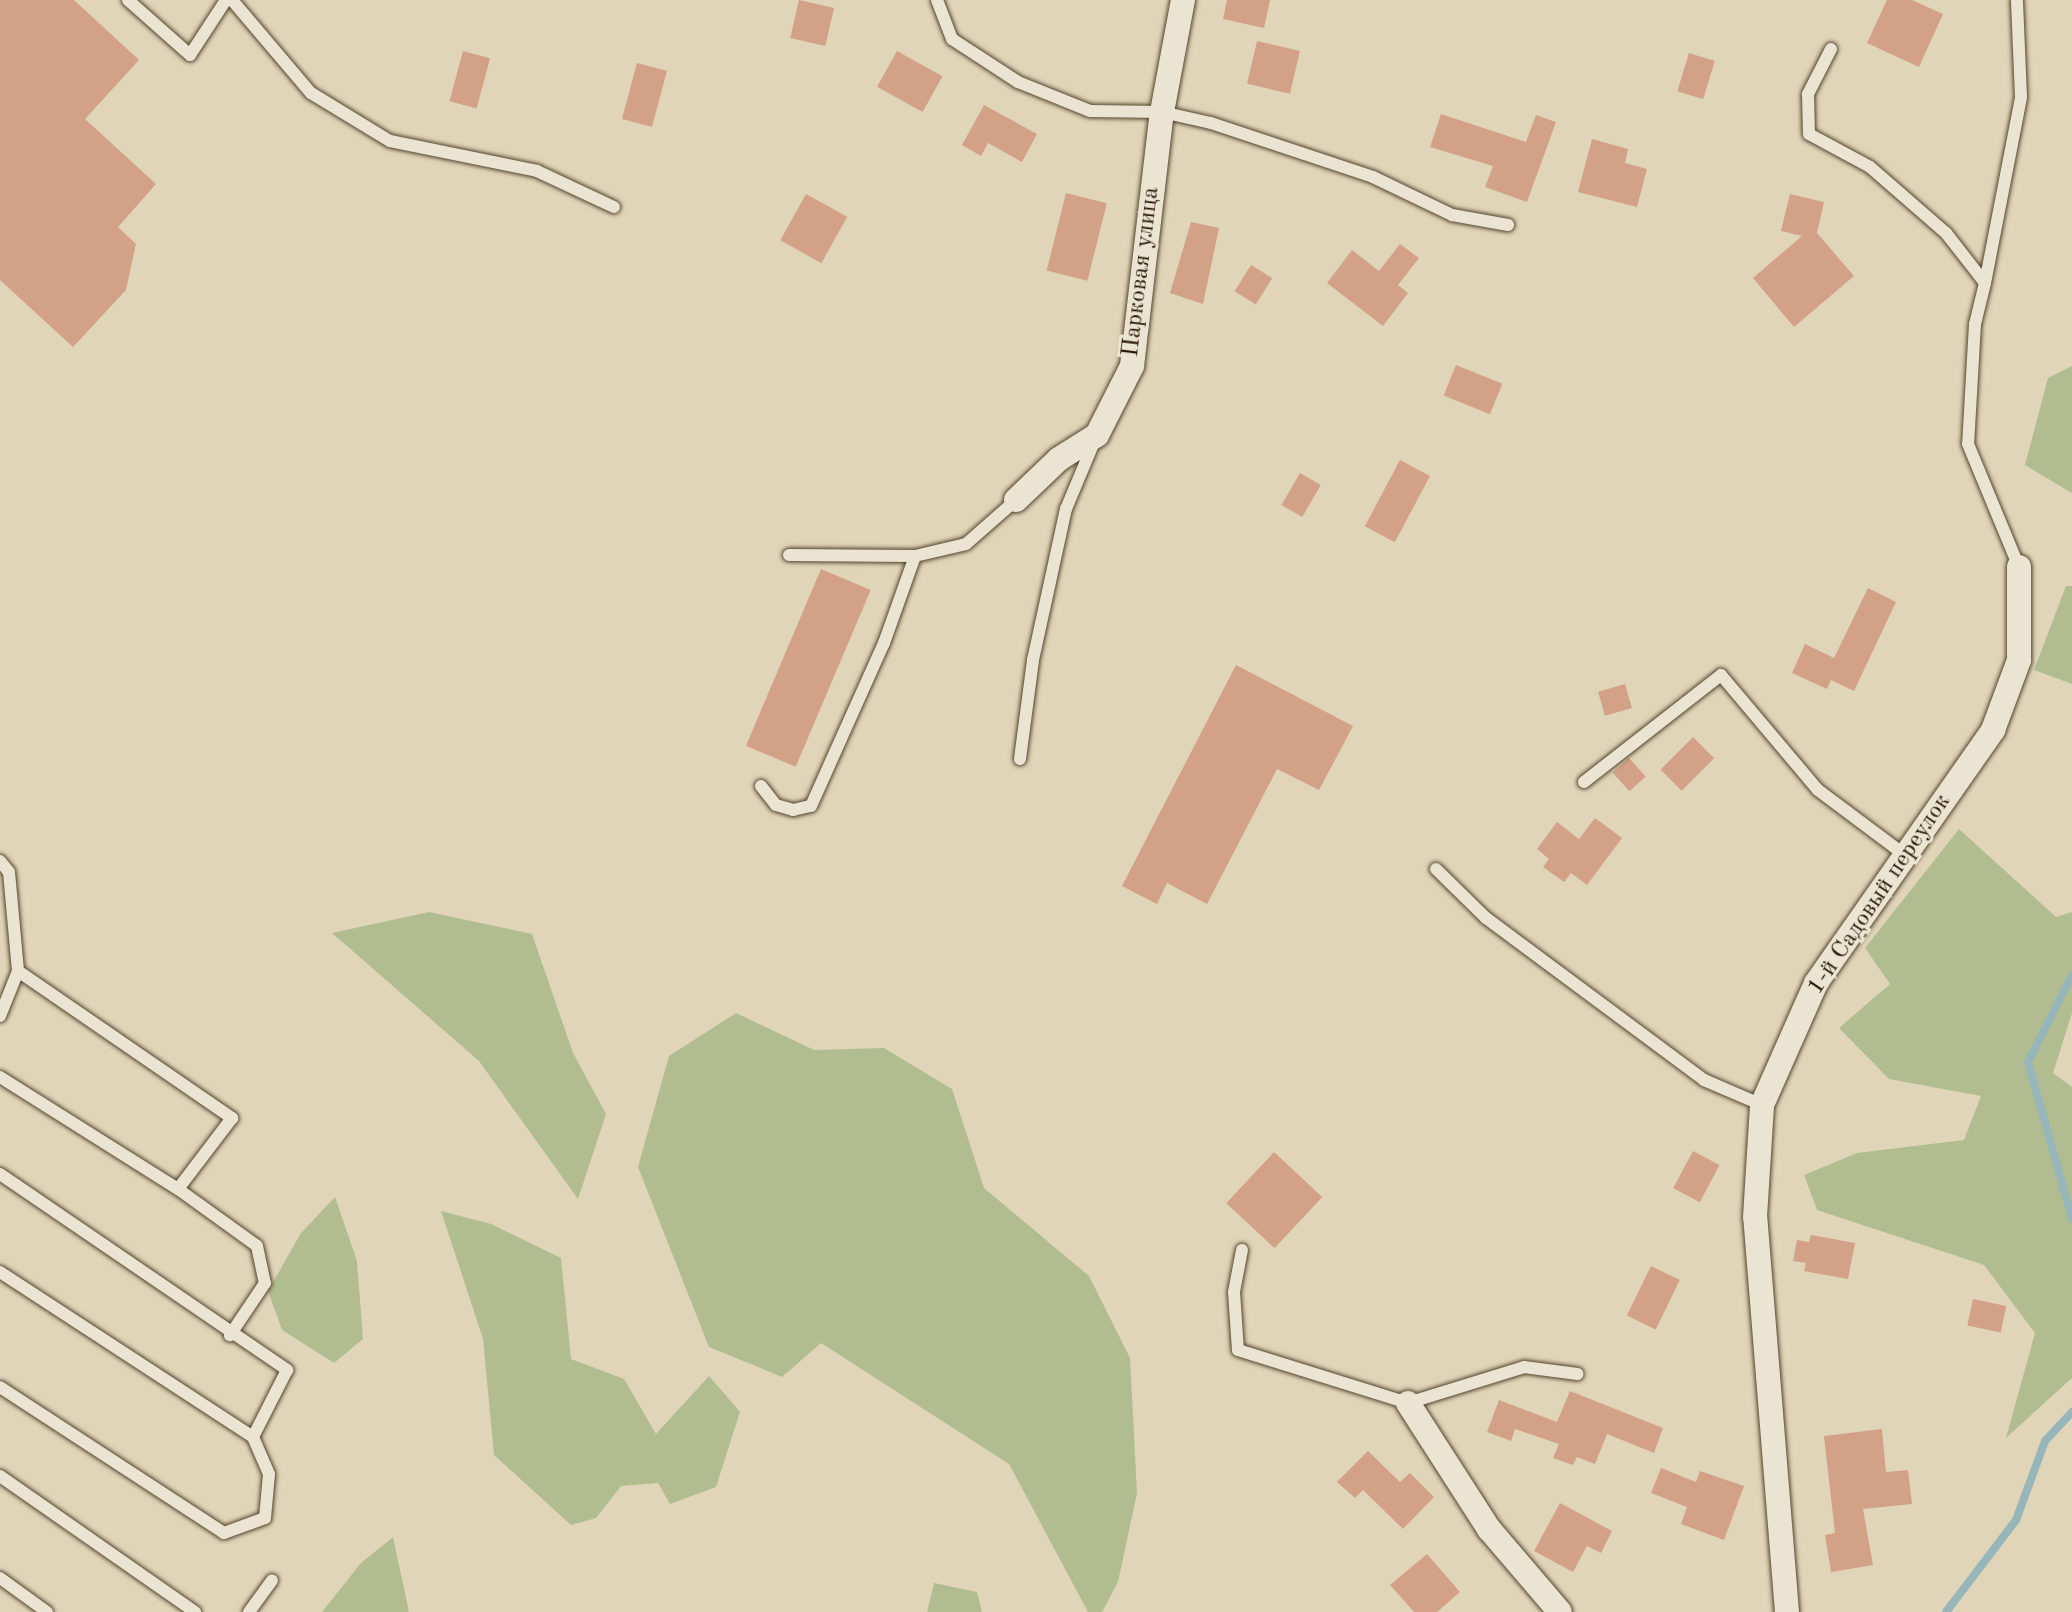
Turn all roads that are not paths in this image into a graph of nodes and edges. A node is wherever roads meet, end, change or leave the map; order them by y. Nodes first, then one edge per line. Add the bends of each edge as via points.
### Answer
1 (128, 0) edge
2 (229, 0) edge
3 (937, 0) edge
4 (1183, 0) edge
5 (2017, 0) edge
6 (1831, 49) dead end
7 (1162, 112) junction
8 (614, 207) dead end
9 (1508, 225) dead end
10 (1985, 283) junction
11 (1097, 435) junction
12 (1016, 500) joint
13 (789, 555) dead end
14 (915, 556) junction
15 (2019, 567) joint
16 (1020, 759) dead end
17 (1584, 782) dead end
18 (761, 786) dead end
19 (1905, 855) junction
20 (0, 861) edge
21 (1436, 869) dead end
22 (18, 971) junction
23 (0, 1016) edge
24 (0, 1077) edge
25 (1762, 1105) junction
26 (0, 1174) edge
27 (178, 1189) junction
28 (1242, 1250) dead end
29 (0, 1272) edge
30 (230, 1335) junction
31 (1578, 1374) dead end
32 (0, 1387) edge
33 (1408, 1403) junction
34 (253, 1437) junction
35 (0, 1476) edge
36 (0, 1578) edge
37 (272, 1580) dead end
38 (47, 1612) edge
39 (195, 1612) edge
40 (249, 1612) edge
41 (1560, 1612) edge
42 (1787, 1612) edge

1 - 2 lane via 190,55
2 - 8 lane via 311,93 390,141 537,171
3 - 7 lane via 952,39 1018,82 1090,111
4 - 7 street, Парковая улица
5 - 10 lane via 2021,97
6 - 10 lane via 1808,94 1809,134 1870,167 1946,233
7 - 9 lane via 1288,147 1452,215
7 - 11 street, Парковая улица via 1132,366
10 - 15 lane via 1975,324 1968,444
11 - 12 street via 1059,459
11 - 16 lane via 1066,509 1033,660
12 - 14 lane via 966,544
13 - 14 lane
14 - 18 lane via 884,643 811,806 793,810 776,805
15 - 19 street, 1-й Садовый переулок via 2019,660 1993,730
17 - 19 lane via 1721,675 1818,790
19 - 25 street, 1-й Садовый переулок via 1816,983
20 - 22 lane via 9,872
21 - 25 lane via 1486,918 1704,1080
22 - 23 lane
22 - 27 lane via 232,1118
24 - 27 lane
25 - 42 street, 1-й Садовый переулок via 1755,1217
26 - 30 lane
27 - 30 lane via 257,1246 265,1283
28 - 33 lane via 1234,1292 1238,1350
29 - 34 lane
30 - 34 lane via 287,1370
31 - 33 lane via 1524,1367
32 - 34 lane via 224,1533 265,1518 269,1474
33 - 41 street via 1489,1529
35 - 39 lane
36 - 38 lane
37 - 40 lane

